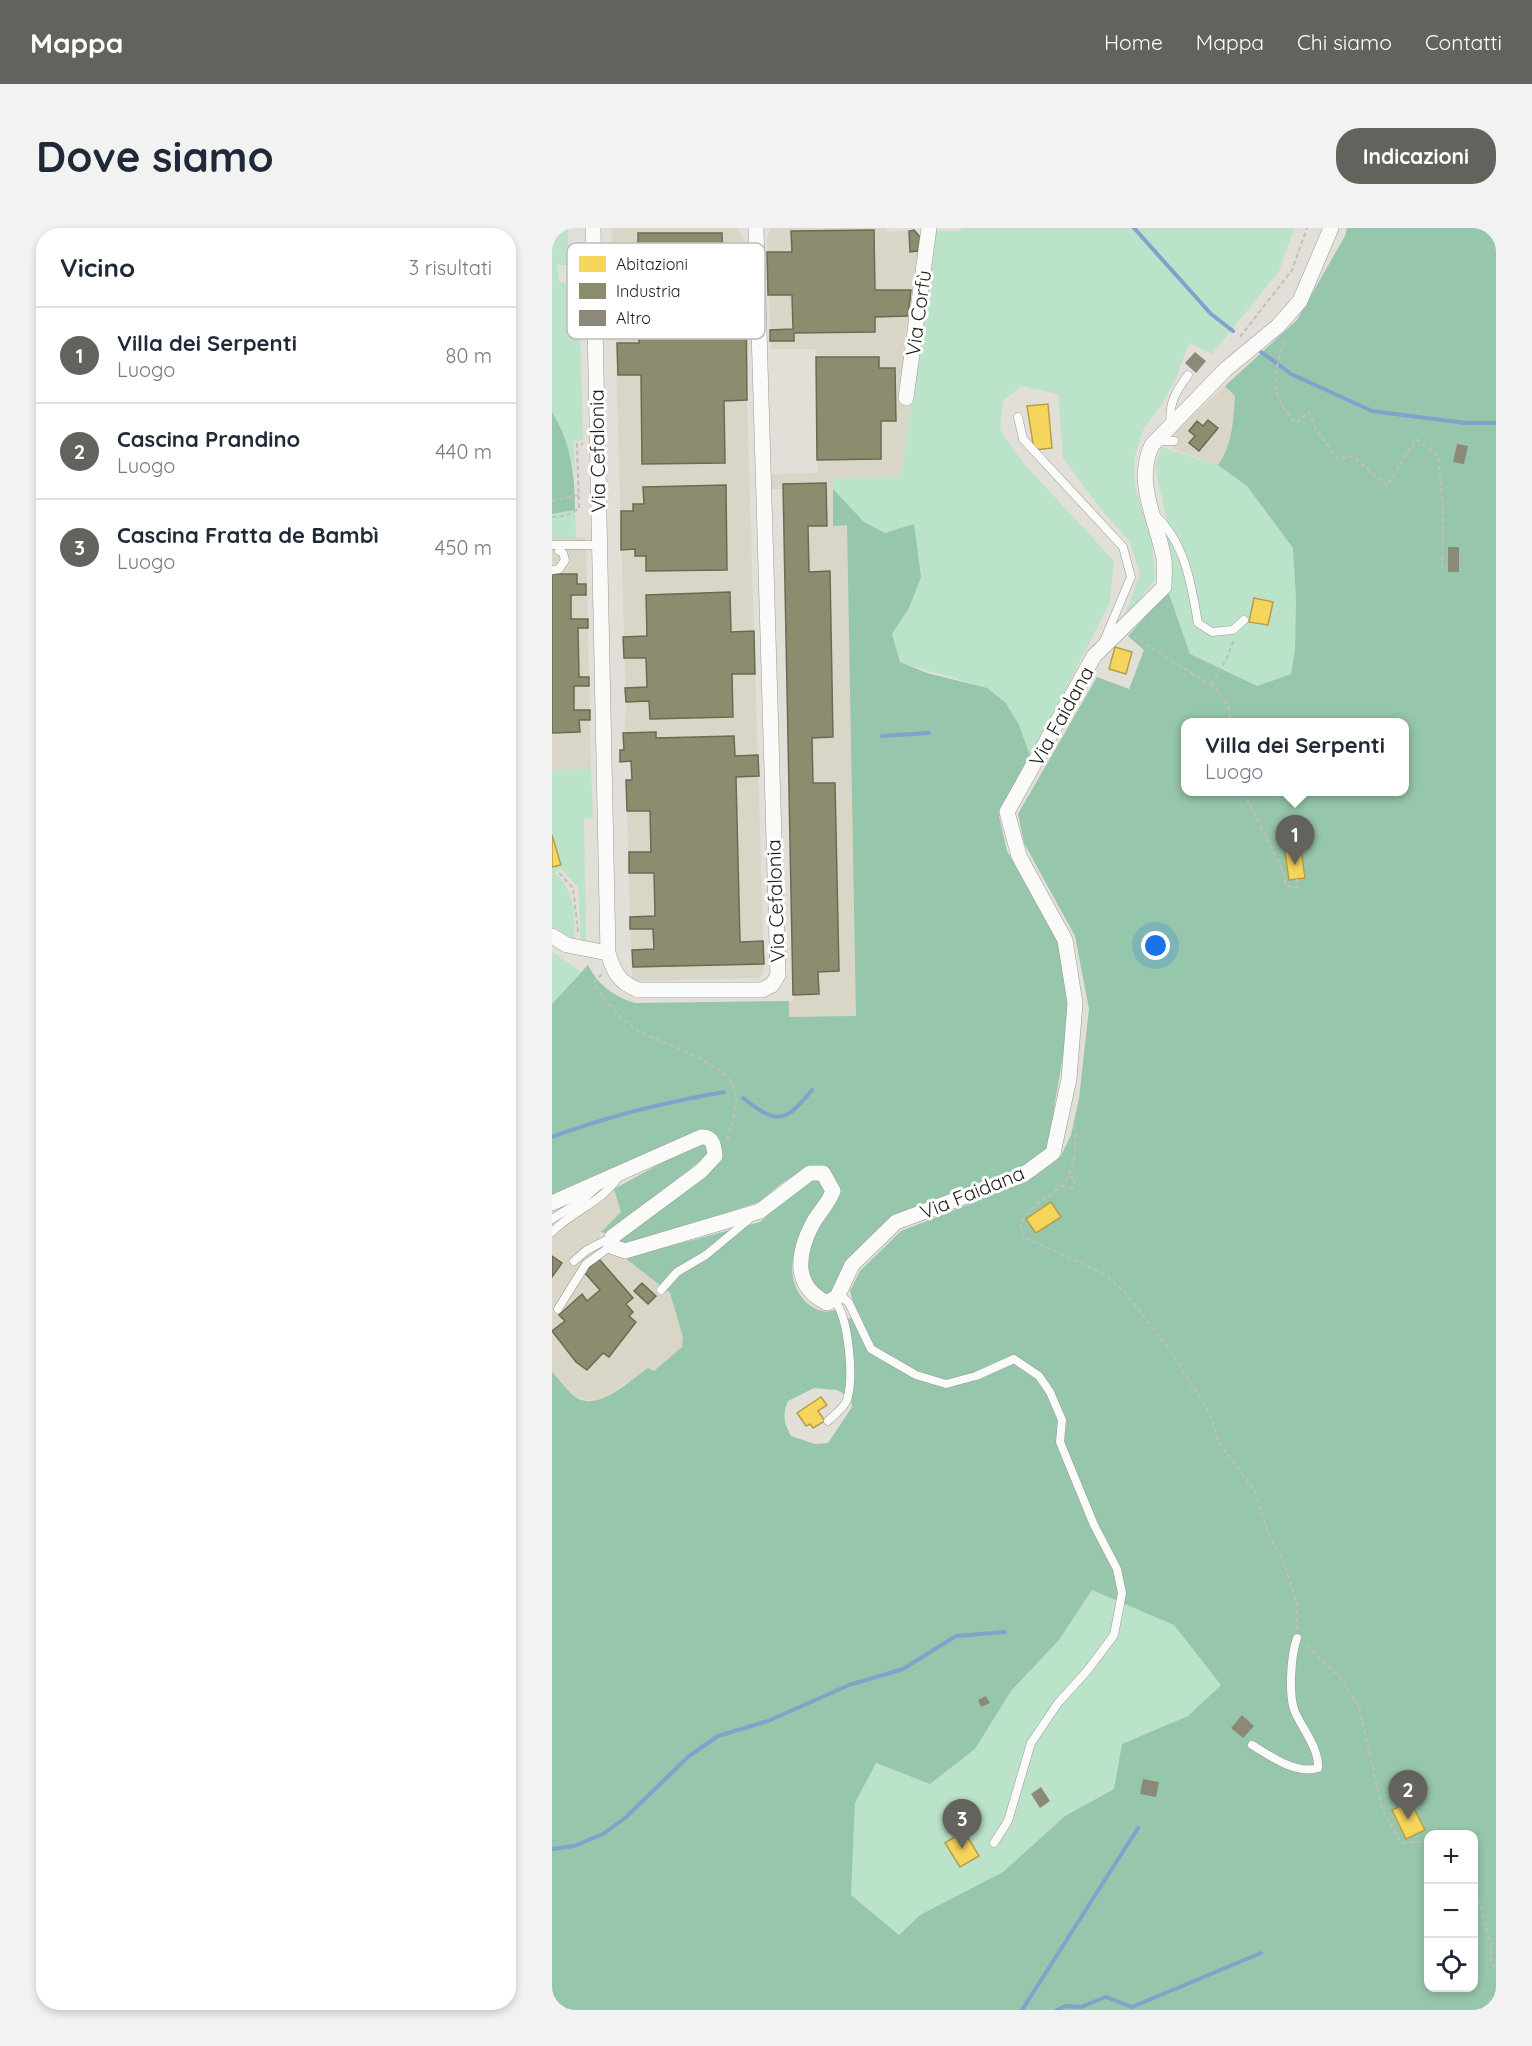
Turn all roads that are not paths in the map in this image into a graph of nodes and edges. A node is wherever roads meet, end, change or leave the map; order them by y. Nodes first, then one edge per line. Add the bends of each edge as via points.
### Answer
1 (592, 228) edge
2 (756, 228) edge
3 (929, 228) edge
4 (1331, 228) edge
5 (592, 243) edge
6 (756, 243) edge
7 (594, 339) edge
8 (759, 339) edge
9 (1188, 375) dead end
10 (906, 398) dead end
11 (1018, 417) dead end
12 (1171, 425) junction
13 (1156, 441) junction
14 (1174, 441) dead end
15 (1151, 511) junction
16 (552, 545) edge
17 (599, 545) junction
18 (559, 551) dead end
19 (552, 570) edge
20 (1244, 620) dead end
21 (1100, 650) junction
22 (552, 936) edge
23 (608, 953) junction
24 (621, 1172) junction
25 (601, 1180) junction
26 (552, 1203) edge
27 (755, 1212) junction
28 (552, 1219) edge
29 (552, 1232) edge
30 (612, 1242) junction
31 (573, 1261) dead end
32 (660, 1290) dead end
33 (836, 1297) junction
34 (558, 1309) dead end
35 (828, 1421) dead end
36 (1297, 1638) road end
37 (1252, 1745) dead end
38 (994, 1843) dead end

1 - 5 street, Via Cefalonia
2 - 6 street, Via Cefalonia
3 - 10 street, Via Corfù
4 - 12 street, Via Faidana via 1300,300
7 - 17 street, Via Cefalonia
8 - 23 street, Via Cefalonia via 778,975 772,985 762,990 638,990 622,983
9 - 12 lane via 1174,394 1169,414
11 - 21 lane via 1023,439 1123,548 1131,577
12 - 13 street, Via Faidana
13 - 14 lane
13 - 15 street, Via Faidana via 1145,461 1144,480
15 - 20 lane via 1170,528 1182,553 1198,623 1212,632 1236,627
15 - 21 street, Via Faidana via 1164,559 1164,587
16 - 17 lane
17 - 23 street, Via Cefalonia
18 - 19 lane via 565,560 559,569
21 - 33 street, Via Faidana via 1007,812 1019,856 1065,940 1075,1003 1069,1079 1053,1153 1023,1175 896,1222 852,1265
22 - 23 street via 567,945
24 - 25 street
24 - 29 lane via 613,1186
24 - 30 street via 701,1137 712,1141 714,1156 701,1171
25 - 26 street
25 - 28 lane via 591,1194
27 - 30 street via 625,1251
27 - 32 lane via 752,1220 677,1272
27 - 33 street via 810,1173 823,1173 833,1191 813,1224 799,1264 805,1285 820,1300 827,1303
30 - 31 lane via 587,1250
30 - 34 lane via 586,1264
33 - 35 lane via 845,1319 850,1372 847,1401
33 - 38 lane via 849,1303 871,1349 916,1375 946,1384 1014,1359 1039,1376 1062,1420 1060,1442 1072,1476 1117,1569 1122,1593 1114,1635 1058,1702 1031,1743 1008,1821
36 - 37 lane via 1291,1654 1294,1709 1319,1758 1318,1768 1309,1770 1282,1763

